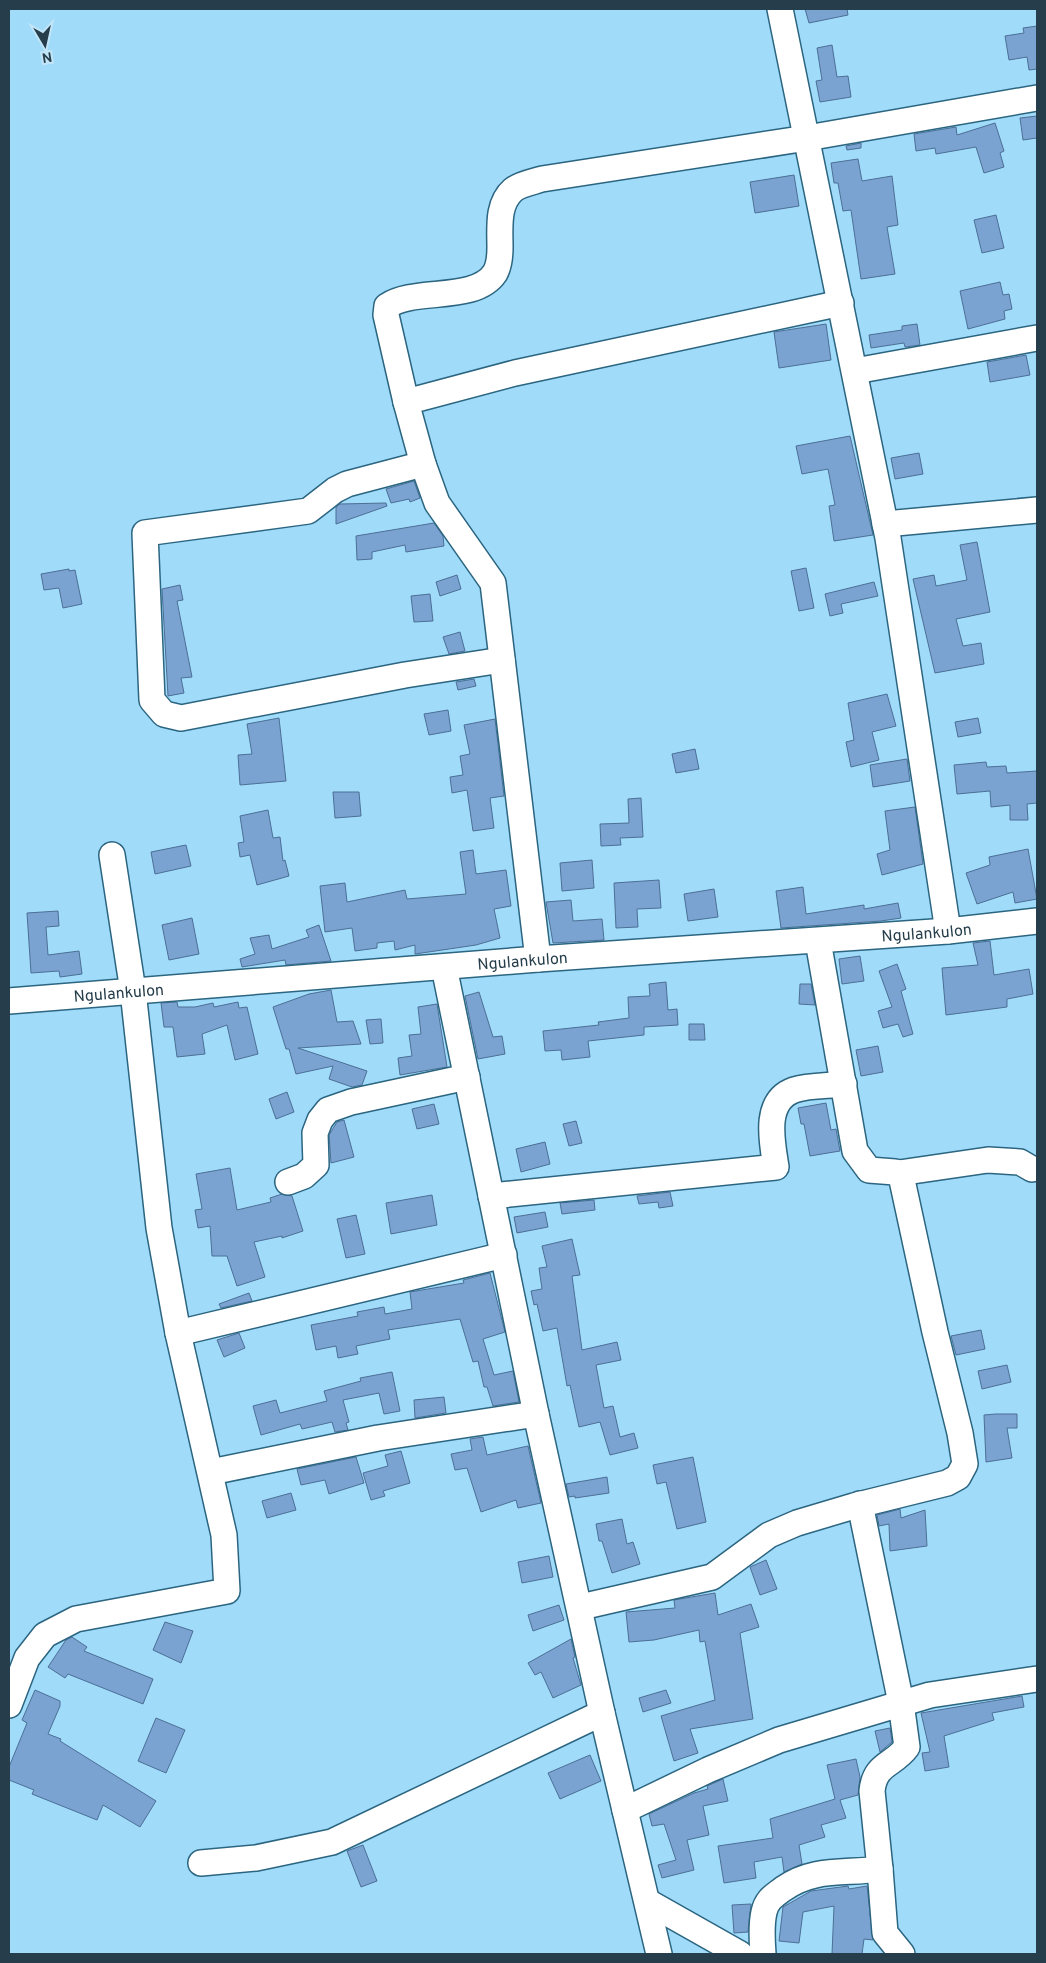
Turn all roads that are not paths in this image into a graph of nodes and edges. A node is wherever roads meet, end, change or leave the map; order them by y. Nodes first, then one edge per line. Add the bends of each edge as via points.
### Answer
1 (780, 9) edge
2 (1037, 98) edge
3 (807, 138) junction
4 (841, 303) junction
5 (1037, 338) edge
6 (855, 371) junction
7 (406, 402) junction
8 (423, 464) junction
9 (1037, 510) edge
10 (885, 524) junction
11 (502, 660) junction
12 (112, 855) dead end
13 (1037, 921) edge
14 (948, 931) junction
15 (818, 941) junction
16 (538, 959) junction
17 (444, 967) junction
18 (133, 991) junction
19 (9, 1000) edge
20 (467, 1077) junction
21 (844, 1084) junction
22 (1032, 1169) dead end
23 (899, 1173) junction
24 (288, 1182) dead end
25 (491, 1196) junction
26 (504, 1255) junction
27 (178, 1333) junction
28 (536, 1414) junction
29 (211, 1472) junction
30 (860, 1504) junction
31 (580, 1607) junction
32 (1037, 1679) edge
33 (901, 1703) junction
34 (9, 1705) edge
35 (602, 1713) junction
36 (625, 1810) junction
37 (201, 1863) dead end
38 (880, 1869) junction
39 (648, 1902) junction
40 (659, 1954) edge
41 (740, 1954) edge
42 (763, 1954) edge
43 (902, 1954) edge

1 - 3 street
2 - 3 street
3 - 4 street
3 - 7 street via 542,179 514,189 504,201 495,273 485,283 466,290 403,299 388,306 387,322
4 - 6 street
4 - 7 street via 516,373
5 - 6 street
6 - 10 street
7 - 8 street
8 - 11 street via 437,503 493,583
8 - 11 street via 347,484 308,511 145,533 152,700 164,714 181,718
9 - 10 street
10 - 14 street
11 - 16 street
12 - 18 street
13 - 14 street, Ngulankulon
14 - 15 street, Ngulankulon
15 - 16 street, Ngulankulon
15 - 21 street
16 - 17 street, Ngulankulon
17 - 18 street, Ngulankulon
17 - 20 street
18 - 19 street, Ngulankulon
18 - 27 street via 159,1228
20 - 24 street via 350,1102 328,1110 315,1133 316,1165 304,1176
20 - 25 street
21 - 23 street via 858,1157 869,1170
21 - 25 street via 793,1090 781,1098 774,1108 772,1138 776,1167
22 - 23 street via 1020,1162 988,1160
23 - 30 street via 965,1464 958,1477 947,1483
25 - 26 street
26 - 27 street
26 - 28 street
27 - 29 street
28 - 29 street via 378,1438
28 - 31 street
29 - 34 street via 224,1535 227,1590 76,1619 45,1635 27,1658
30 - 31 street via 769,1535 712,1577
30 - 33 street
31 - 35 street
32 - 33 street via 930,1695
33 - 36 street via 780,1740
33 - 38 street via 906,1746 900,1756 882,1767 872,1791
35 - 36 street
35 - 37 street via 332,1842 256,1858
36 - 39 street
38 - 42 street via 816,1873 797,1879 770,1897 764,1912
38 - 43 street via 885,1933
39 - 40 street
39 - 41 street

